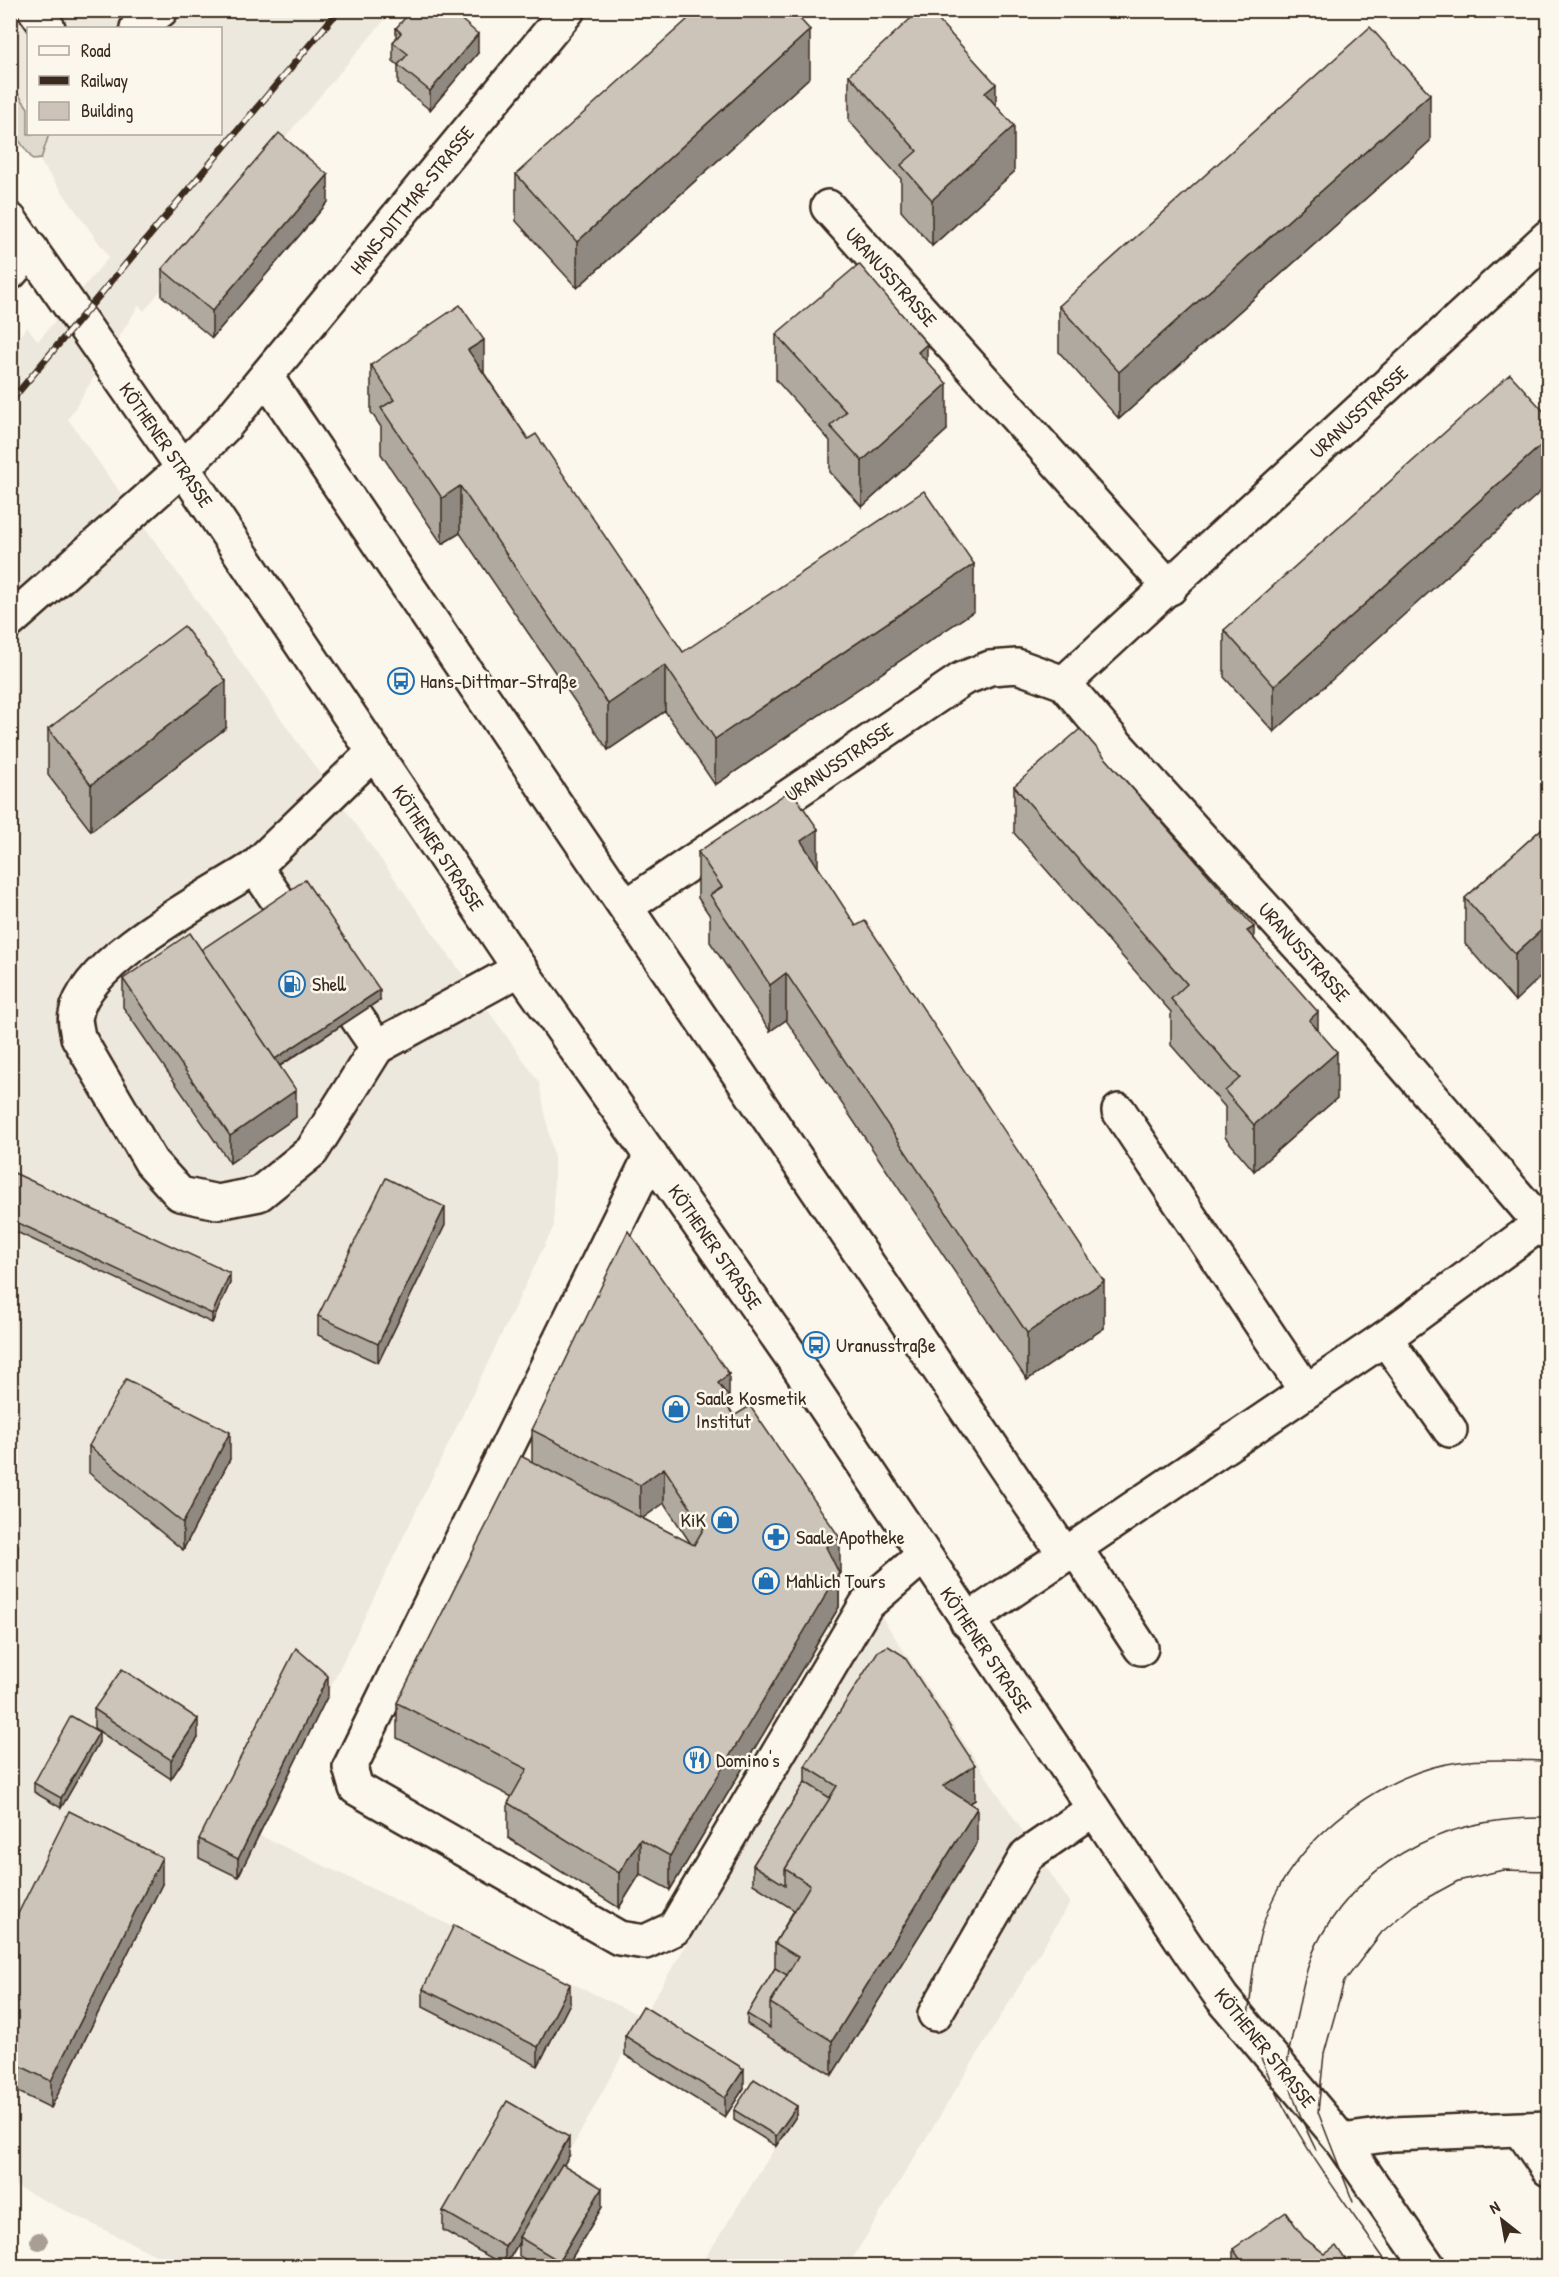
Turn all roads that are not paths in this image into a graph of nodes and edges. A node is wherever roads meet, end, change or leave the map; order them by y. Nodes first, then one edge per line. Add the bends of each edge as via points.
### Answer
1 (35, 10) edge
2 (161, 10) edge
3 (568, 10) edge
4 (47, 27) edge
5 (138, 27) edge
6 (828, 207) dead end
7 (10, 220) edge
8 (1548, 237) edge
9 (21, 261) edge
10 (266, 376) junction
11 (183, 468) junction
12 (1170, 588) junction
13 (10, 621) edge
14 (1064, 683) junction
15 (373, 753) junction
16 (255, 867) junction
17 (627, 906) junction
18 (520, 969) junction
19 (376, 1047) junction
20 (1119, 1111) dead end
21 (651, 1155) junction
22 (1546, 1225) edge
23 (1385, 1338) junction
24 (1306, 1391) junction
25 (1450, 1430) dead end
26 (1070, 1551) junction
27 (924, 1555) junction
28 (967, 1621) junction
29 (1141, 1648) dead end
30 (1094, 1809) junction
31 (935, 2014) dead end
32 (1535, 2129) edge
33 (1342, 2141) junction
34 (1548, 2169) edge
35 (1428, 2266) edge

1 - 4 street
2 - 5 street
3 - 10 street, HANS-DITTMAR-STRASSE
6 - 12 street, URANUSSTRASSE
7 - 9 street, KÖTHENER STRASSE
8 - 12 street, URANUSSTRASSE
9 - 11 street, KÖTHENER STRASSE
10 - 11 street, HANS-DITTMAR-STRASSE via 225,426
10 - 17 street
11 - 13 street, HANS-DITTMAR-STRASSE
11 - 15 street, KÖTHENER STRASSE
12 - 14 street, URANUSSTRASSE
14 - 17 street, URANUSSTRASSE via 1017,666 990,668 962,679
14 - 22 street, URANUSSTRASSE
15 - 16 street
15 - 18 street, KÖTHENER STRASSE
16 - 19 street
16 - 19 street via 118,956 90,985 76,1014 78,1037 151,1162 180,1194 218,1202 259,1194 312,1151
17 - 26 street
18 - 19 street
18 - 21 street, KÖTHENER STRASSE
20 - 24 street
21 - 27 street, KÖTHENER STRASSE
21 - 27 street via 350,1767 356,1788 619,1938 645,1942 675,1928 866,1605
22 - 23 street, URANUSSTRASSE
23 - 24 street, URANUSSTRASSE
23 - 25 street
24 - 26 street, URANUSSTRASSE
26 - 28 street, URANUSSTRASSE
26 - 29 street
27 - 28 street, KÖTHENER STRASSE
28 - 30 street, KÖTHENER STRASSE
30 - 31 street via 1027,1855
30 - 33 street, KÖTHENER STRASSE via 1222,1998
32 - 33 street via 1393,2134
32 - 34 street
33 - 35 street, KÖTHENER STRASSE

